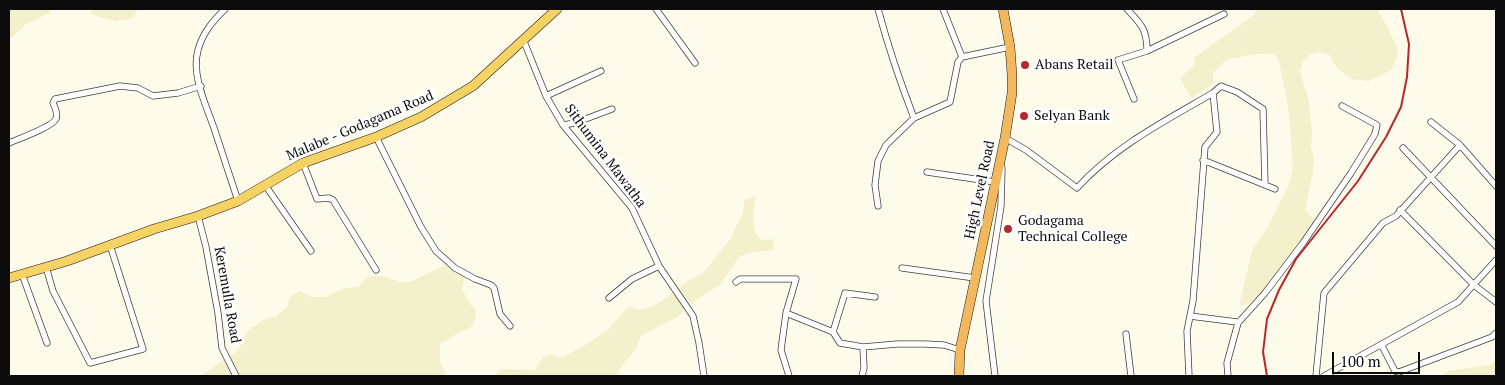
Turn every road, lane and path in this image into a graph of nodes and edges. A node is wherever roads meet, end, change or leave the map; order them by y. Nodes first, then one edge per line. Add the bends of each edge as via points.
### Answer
1 (225, 9) edge
2 (557, 9) edge
3 (656, 9) edge
4 (878, 9) edge
5 (943, 9) edge
6 (1003, 9) edge
7 (1127, 9) edge
8 (1224, 14) dead end
9 (523, 39) junction
10 (1010, 47) junction
11 (1147, 50) junction
12 (962, 58) junction
13 (695, 63) dead end
14 (601, 71) dead end
15 (200, 86) junction
16 (1213, 94) junction
17 (546, 96) junction
18 (1134, 99) dead end
19 (1342, 106) dead end
20 (612, 109) dead end
21 (914, 118) junction
22 (1432, 122) dead end
23 (564, 125) junction
24 (376, 137) junction
25 (9, 143) edge
26 (1004, 143) junction
27 (1460, 145) junction
28 (1403, 148) dead end
29 (1203, 160) junction
30 (303, 163) junction
31 (927, 172) dead end
32 (1432, 177) junction
33 (995, 182) junction
34 (265, 185) junction
35 (1265, 185) junction
36 (1496, 186) edge
37 (1275, 189) dead end
38 (238, 202) junction
39 (878, 206) dead end
40 (1400, 210) junction
41 (198, 216) junction
42 (110, 245) junction
43 (1496, 246) edge
44 (311, 251) dead end
45 (1496, 260) edge
46 (660, 266) junction
47 (46, 267) junction
48 (902, 268) dead end
49 (376, 270) dead end
50 (22, 274) junction
51 (9, 278) edge
52 (975, 278) junction
53 (736, 282) dead end
54 (1474, 284) junction
55 (875, 297) dead end
56 (609, 298) dead end
57 (1496, 302) edge
58 (786, 313) junction
59 (1190, 316) junction
60 (1238, 324) junction
61 (510, 326) dead end
62 (833, 332) junction
63 (1496, 333) edge
64 (1126, 334) dead end
65 (47, 343) dead end
66 (1382, 346) junction
67 (864, 347) junction
68 (960, 350) junction
69 (236, 376) edge
70 (704, 376) edge
71 (789, 376) edge
72 (862, 376) edge
73 (959, 376) edge
74 (995, 376) edge
75 (1131, 376) edge
76 (1189, 376) edge
77 (1228, 376) edge
78 (1316, 376) edge
79 (1324, 376) edge

1 - 15 street via 208,25 197,51
2 - 9 main road, Malabe - Godagama Road
3 - 13 street
4 - 21 street
5 - 12 street
6 - 10 highway, High Level Road
7 - 11 street via 1141,24 1147,37
8 - 11 street
9 - 17 street, Sithumina Mawatha
9 - 24 main road, Malabe - Godagama Road via 473,86 421,117
10 - 12 street
10 - 26 highway, High Level Road via 1012,93
11 - 18 street via 1118,60
12 - 21 street via 958,62 950,102
14 - 17 street
15 - 25 street via 153,96 138,88 120,86 55,99 56,118 51,124
15 - 38 street
16 - 26 street via 1126,144 1093,170 1077,188 1026,150
16 - 29 street via 1218,132 1205,147
16 - 35 street via 1221,86 1263,109
17 - 23 street, Sithumina Mawatha
19 - 60 street via 1377,125 1375,134 1303,243
20 - 23 street
21 - 39 street via 886,145 878,161 875,185
22 - 27 street
23 - 46 street, Sithumina Mawatha via 632,208
24 - 30 main road, Malabe - Godagama Road
24 - 61 street via 436,251 455,268 491,284 500,314
26 - 33 highway, High Level Road
26 - 74 street via 1001,206 986,301
27 - 32 street
27 - 36 street
28 - 32 street
29 - 35 street
29 - 59 street
30 - 34 main road, Malabe - Godagama Road
30 - 49 street via 317,199 333,200
31 - 33 street
32 - 40 street
32 - 43 street
33 - 52 highway, High Level Road
34 - 38 main road, Malabe - Godagama Road
34 - 44 street
35 - 37 street
38 - 41 main road, Malabe - Godagama Road
40 - 54 street
40 - 78 street via 1383,223 1324,293
41 - 42 main road, Malabe - Godagama Road
41 - 69 street, Keremulla Road via 222,348
42 - 47 main road, Malabe - Godagama Road
42 - 47 street via 142,349 90,363 53,291
45 - 54 street
46 - 56 street via 632,279
46 - 70 street, Sithumina Mawatha via 693,316
47 - 50 main road, Malabe - Godagama Road
48 - 52 street
50 - 51 main road, Malabe - Godagama Road
50 - 65 street
52 - 68 highway, High Level Road
53 - 58 street via 740,279 796,279
54 - 57 street
54 - 66 street via 1458,302
55 - 62 street via 845,292
58 - 62 street
58 - 71 street via 782,350
59 - 60 street
59 - 76 street via 1187,331
60 - 77 street
62 - 67 street via 840,343
63 - 66 street via 1400,372 1395,371
64 - 75 street
66 - 79 street
67 - 68 street via 925,344
67 - 72 street
68 - 73 highway, High Level Road

